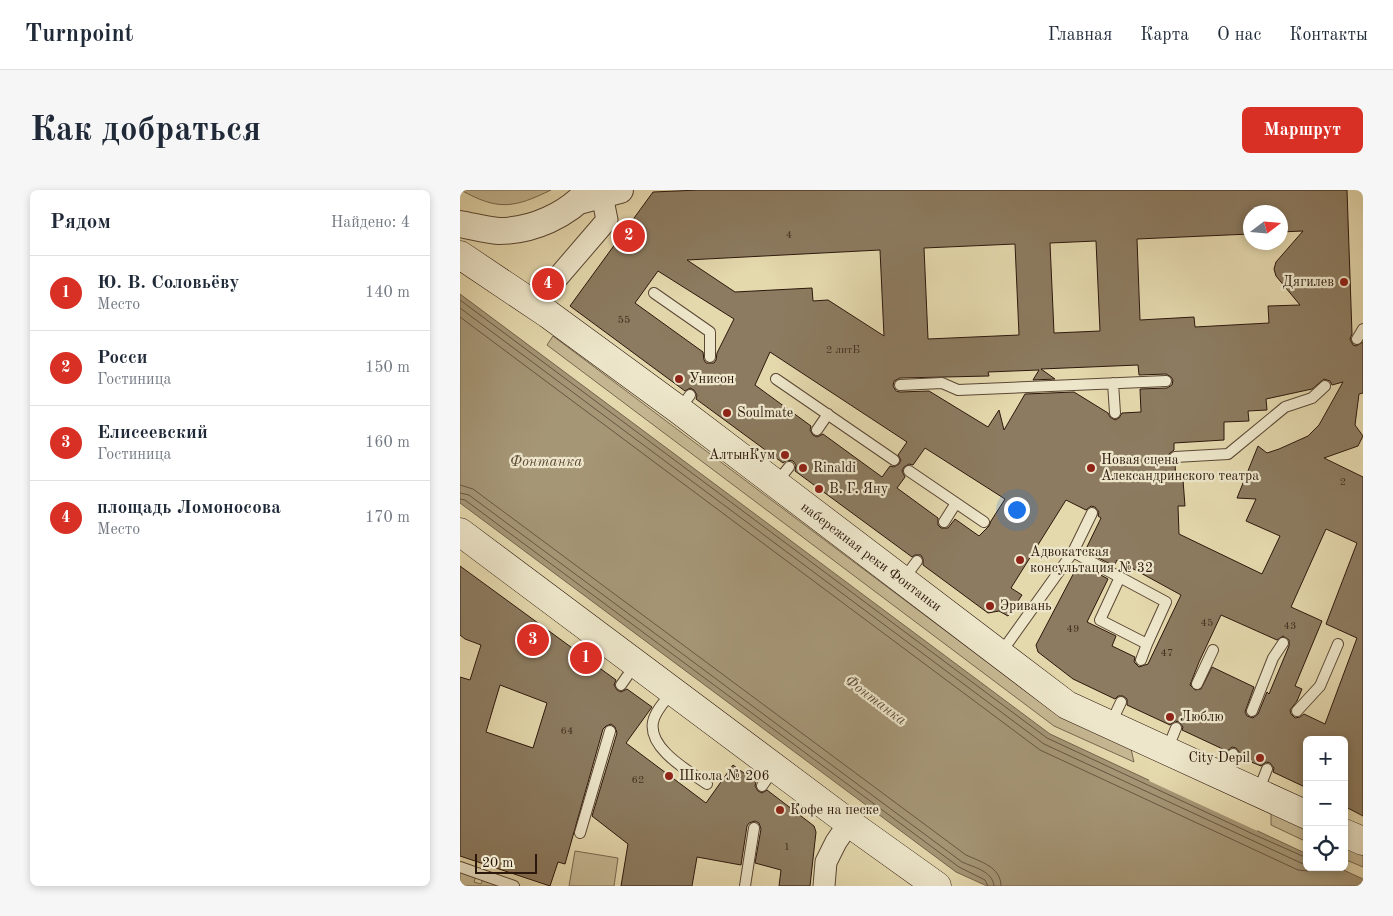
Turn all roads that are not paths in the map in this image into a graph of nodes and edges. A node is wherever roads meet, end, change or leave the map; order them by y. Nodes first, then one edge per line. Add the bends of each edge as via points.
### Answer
1 (597, 194) edge
2 (460, 224) edge
3 (460, 255) edge
4 (654, 293) dead end
5 (534, 305) junction
6 (1363, 329) edge
7 (1357, 339) dead end
8 (710, 357) dead end
9 (776, 378) dead end
10 (1166, 380) dead end
11 (1113, 383) junction
12 (900, 385) dead end
13 (1325, 386) dead end
14 (1115, 413) dead end
15 (828, 414) junction
16 (816, 430) dead end
17 (1175, 457) dead end
18 (894, 460) dead end
19 (909, 471) dead end
20 (956, 504) junction
21 (1092, 513) dead end
22 (944, 522) dead end
23 (984, 522) dead end
24 (460, 532) edge
25 (1073, 552) junction
26 (1120, 577) junction
27 (1283, 643) dead end
28 (1146, 644) junction
29 (1338, 644) dead end
30 (1213, 650) dead end
31 (999, 654) junction
32 (1141, 660) dead end
33 (1197, 684) dead end
34 (672, 691) junction
35 (1252, 710) dead end
36 (1296, 711) dead end
37 (610, 730) dead end
38 (707, 784) dead end
39 (1303, 813) edge
40 (849, 823) junction
41 (754, 828) dead end
42 (580, 833) dead end
43 (460, 867) edge
44 (514, 886) edge
45 (745, 886) edge
46 (824, 886) edge
47 (937, 886) edge

1 - 2 street via 546,221 521,228 498,230
1 - 5 street via 607,220
3 - 5 main road, набережная реки Фонтанки
4 - 8 lane via 710,332
5 - 31 main road, набережная реки Фонтанки via 684,403 910,571
6 - 7 lane
9 - 15 lane
10 - 11 lane
11 - 12 lane via 958,390 942,383
11 - 14 lane
13 - 17 lane via 1312,398 1285,407 1228,454
15 - 16 lane
15 - 18 lane
19 - 20 lane
20 - 22 lane
20 - 23 lane
21 - 25 lane
24 - 34 main road via 629,674
25 - 26 lane
25 - 31 lane
26 - 28 lane via 1166,602
26 - 28 lane via 1100,620
27 - 35 lane via 1273,658
28 - 32 lane
29 - 36 lane via 1320,686
30 - 33 lane
31 - 39 main road, набережная реки Фонтанки via 1067,705 1115,714 1171,739 1262,781
34 - 38 lane via 653,723 653,736 659,747
34 - 40 main road via 768,777
37 - 42 lane
40 - 46 street via 826,862
40 - 47 main road
41 - 45 lane
43 - 44 lane

